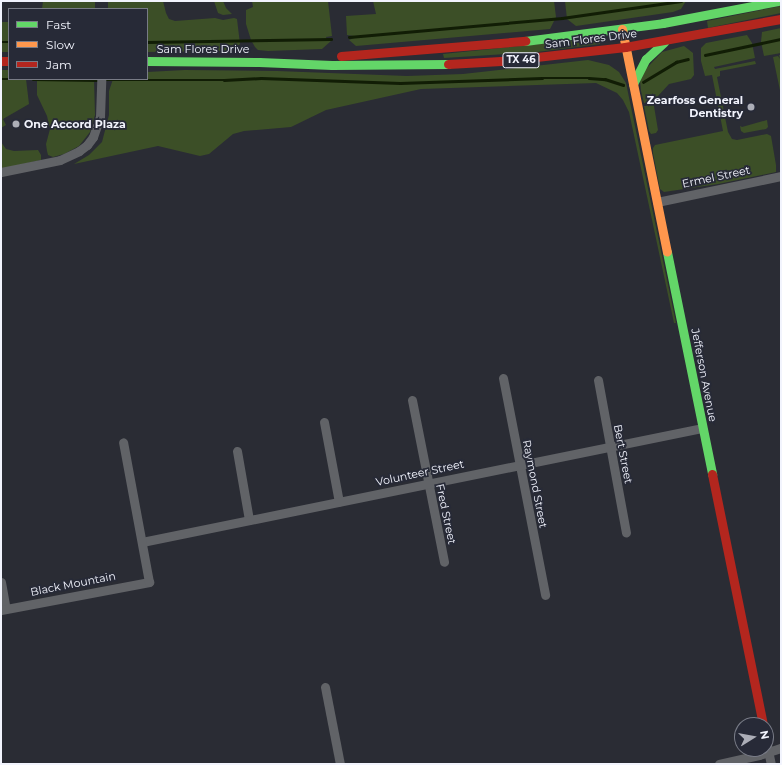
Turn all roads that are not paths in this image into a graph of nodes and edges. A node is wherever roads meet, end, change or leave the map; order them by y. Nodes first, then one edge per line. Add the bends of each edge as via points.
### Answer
1 (778, 1) edge
2 (781, 19) edge
3 (622, 29) junction
4 (665, 41) junction
5 (625, 47) junction
6 (148, 61) edge
7 (259, 62) junction
8 (101, 80) edge
9 (633, 84) junction
10 (1, 172) edge
11 (781, 176) edge
12 (657, 202) junction
13 (503, 378) dead end
14 (598, 380) dead end
15 (412, 400) dead end
16 (324, 422) dead end
17 (702, 428) junction
18 (123, 442) dead end
19 (609, 447) junction
20 (237, 451) dead end
21 (519, 465) junction
22 (428, 484) junction
23 (339, 502) junction
24 (250, 520) junction
25 (626, 532) dead end
26 (142, 542) junction
27 (444, 562) dead end
28 (1, 582) edge
29 (545, 594) dead end
30 (4, 610) edge
31 (325, 687) dead end
32 (761, 717) edge
33 (748, 757) edge
34 (340, 764) edge
35 (719, 764) edge

1 - 3 main road, Sam Flores Drive / TX 46
2 - 4 main road, Sam Flores Drive / TX 46
3 - 5 main road, Jefferson Avenue
3 - 7 main road, Sam Flores Drive / TX 46 via 418,51
4 - 5 main road, Sam Flores Drive / TX 46
4 - 9 main road via 646,59
5 - 7 main road, Sam Flores Drive / TX 46 via 537,58 449,64 317,65
5 - 9 main road, Jefferson Avenue
6 - 7 main road, Sam Flores Drive / TX 46
8 - 10 street via 100,117 93,137 87,145 60,160
9 - 12 main road, Jefferson Avenue
11 - 12 street, Ermel Street
12 - 17 main road, Jefferson Avenue
13 - 21 street, Raymond Street
14 - 19 street, Bert Street
15 - 22 street, Fred Street
16 - 23 street
17 - 19 street, Volunteer Street
17 - 32 main road, Jefferson Avenue
18 - 26 street
19 - 21 street, Volunteer Street
19 - 25 street, Bert Street
20 - 24 street
21 - 22 street, Volunteer Street
21 - 29 street, Raymond Street
22 - 23 street, Volunteer Street
22 - 27 street, Fred Street
23 - 24 street, Volunteer Street
24 - 26 street, Volunteer Street
26 - 30 street, Black Mountain via 149,582
28 - 30 street
31 - 34 street
33 - 35 street

